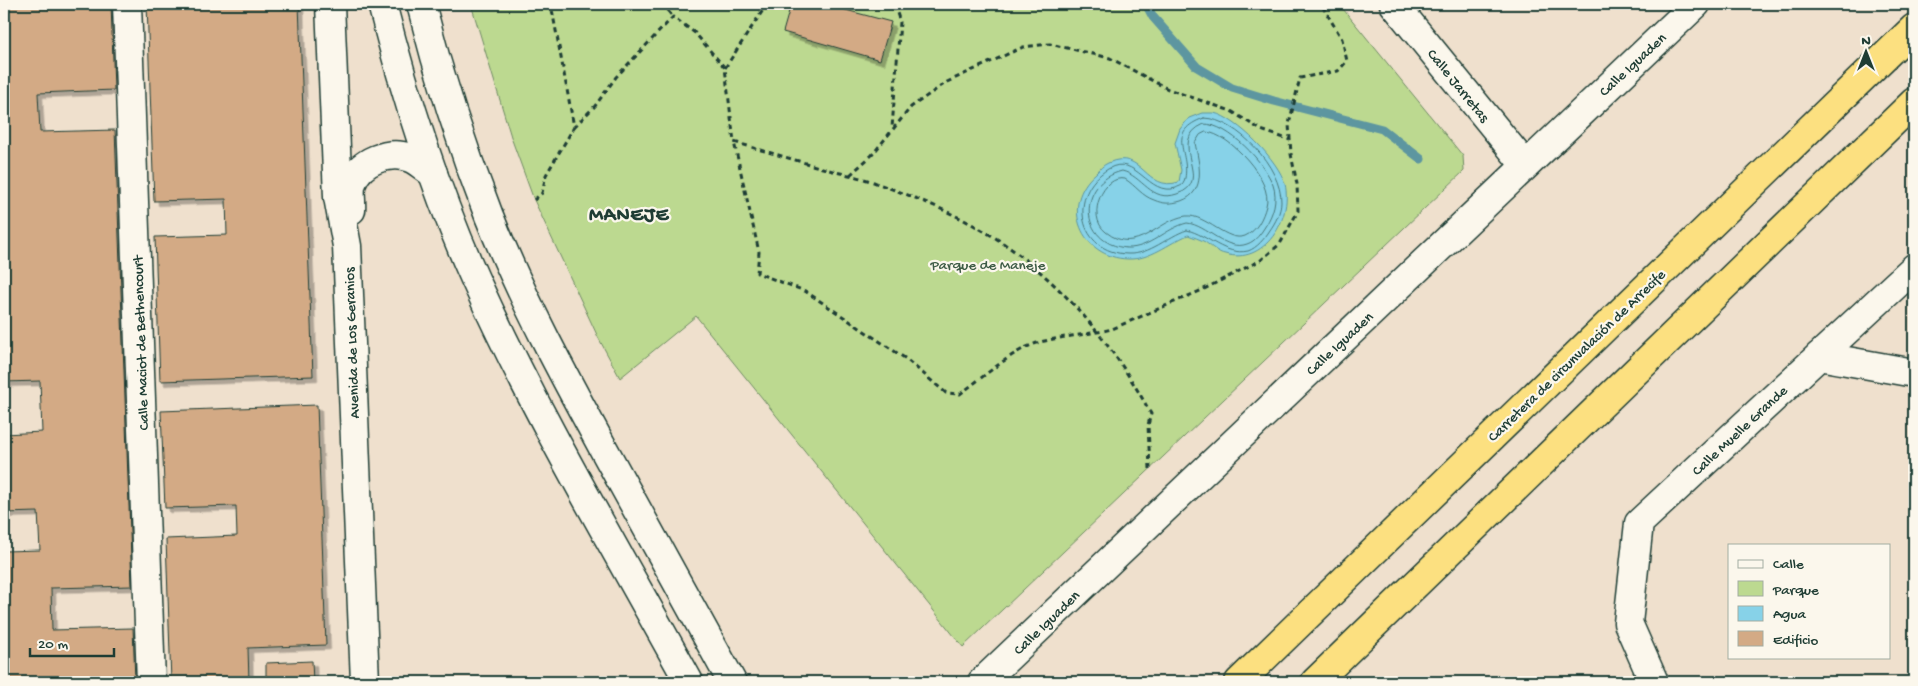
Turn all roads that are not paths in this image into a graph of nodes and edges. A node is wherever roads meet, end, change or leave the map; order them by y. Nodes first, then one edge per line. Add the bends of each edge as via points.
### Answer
1 (127, 4) edge
2 (330, 4) edge
3 (382, 4) edge
4 (420, 4) edge
5 (1394, 4) edge
6 (1696, 4) edge
7 (1914, 28) edge
8 (1914, 102) edge
9 (1525, 166) junction
10 (432, 173) junction
11 (347, 246) junction
12 (1914, 268) edge
13 (1818, 356) junction
14 (1914, 373) edge
15 (151, 682) edge
16 (365, 682) edge
17 (689, 682) edge
18 (732, 682) edge
19 (982, 682) edge
20 (1239, 682) edge
21 (1315, 682) edge
22 (1654, 682) edge

1 - 15 street, Calle Maciot de Bethencourt
2 - 11 street, Avenida de Los Geranios via 338,197
3 - 10 street
4 - 18 street via 468,161 512,269 572,390
5 - 9 street, Calle Jarretas
6 - 9 street, Calle Iguaden
7 - 20 highway, Carretera de circunvalación de Arrecife
8 - 21 highway
9 - 19 street, Calle Iguaden
10 - 11 street via 410,158 390,155 372,161 356,172 351,185
10 - 17 street via 475,278 512,355
11 - 16 street, Avenida de Los Geranios
12 - 13 street, Calle Muelle Grande
13 - 14 street
13 - 22 street, Calle Muelle Grande via 1639,523 1628,624

